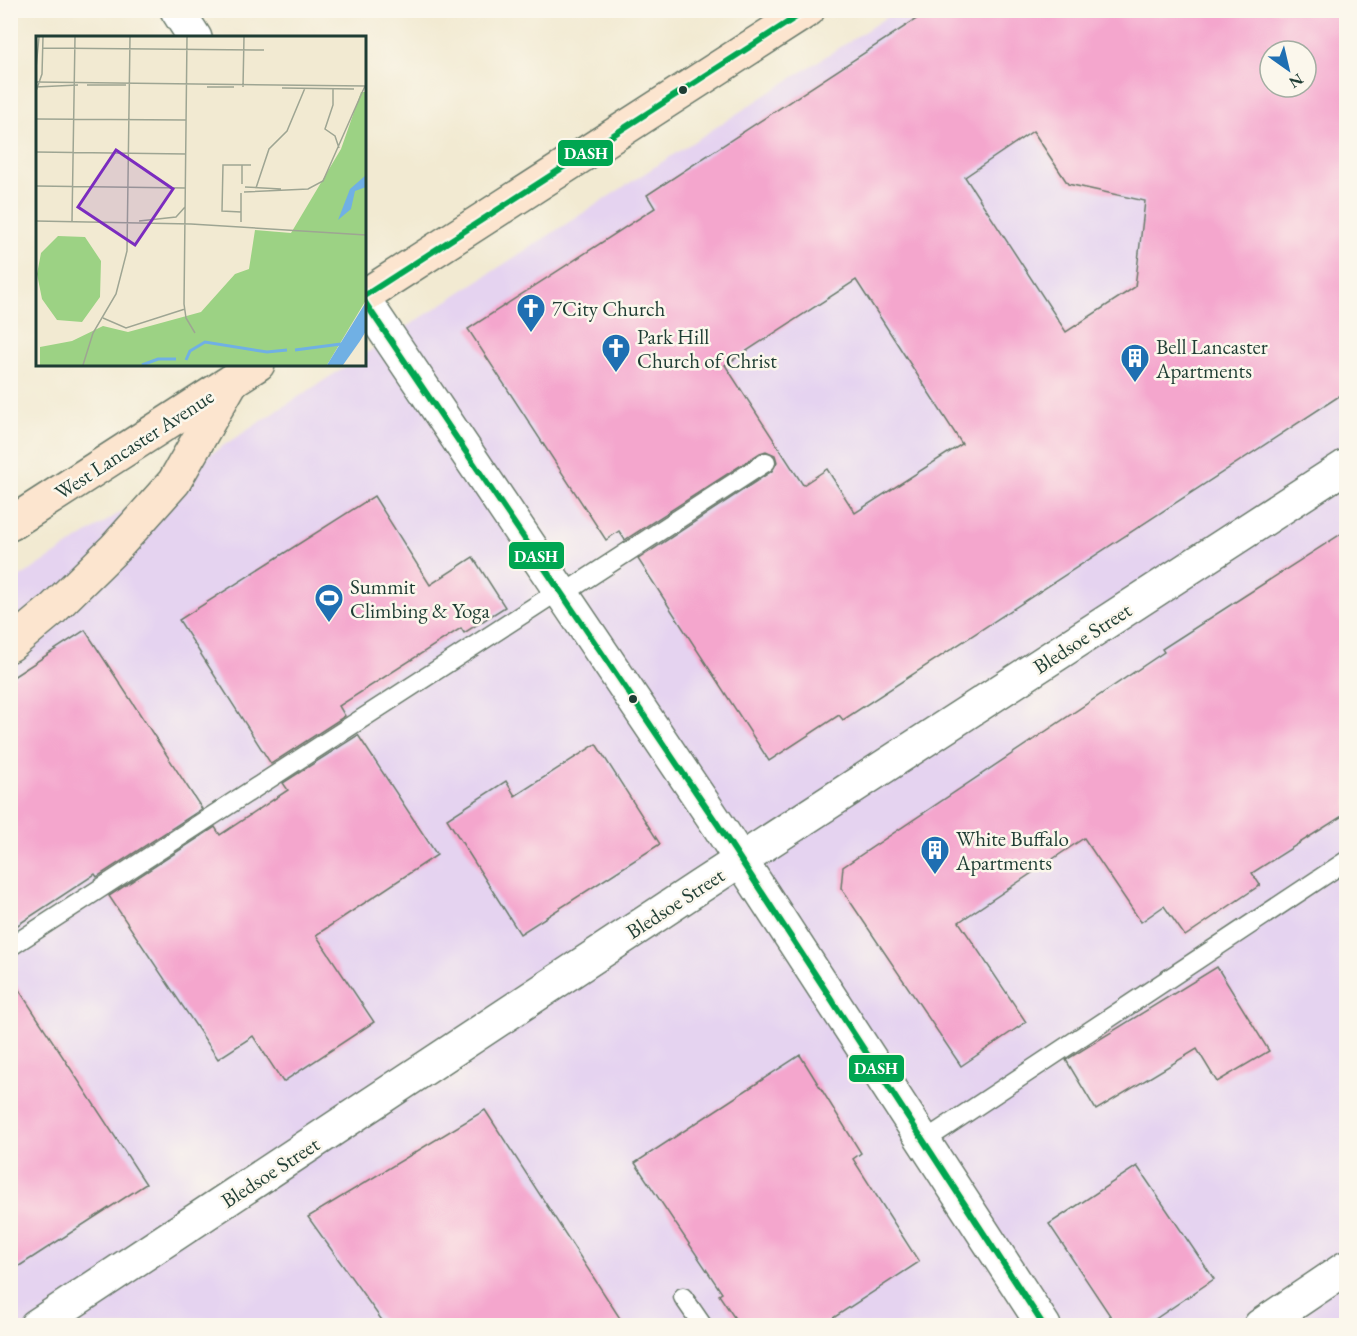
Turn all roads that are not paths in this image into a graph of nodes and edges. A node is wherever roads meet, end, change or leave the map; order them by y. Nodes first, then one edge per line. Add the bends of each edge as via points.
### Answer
1 (177, 10) edge
2 (808, 10) edge
3 (194, 36) edge
4 (366, 297) edge
5 (366, 301) edge
6 (245, 373) edge
7 (766, 462) dead end
8 (1347, 466) edge
9 (10, 524) edge
10 (562, 592) junction
11 (10, 645) edge
12 (741, 860) junction
13 (1347, 861) edge
14 (10, 947) edge
15 (924, 1141) junction
16 (1347, 1268) edge
17 (683, 1297) dead end
18 (36, 1326) edge
19 (703, 1326) edge
20 (1044, 1326) edge
21 (1260, 1326) edge

1 - 3 street
2 - 4 main road
5 - 10 street
6 - 9 main road, West Lancaster Avenue
6 - 11 main road via 174,482 84,579
7 - 10 lane
8 - 12 street, Bledsoe Street
10 - 12 street
10 - 14 lane
12 - 15 street
12 - 18 street, Bledsoe Street
13 - 15 lane
15 - 20 street
16 - 21 street
17 - 19 lane

